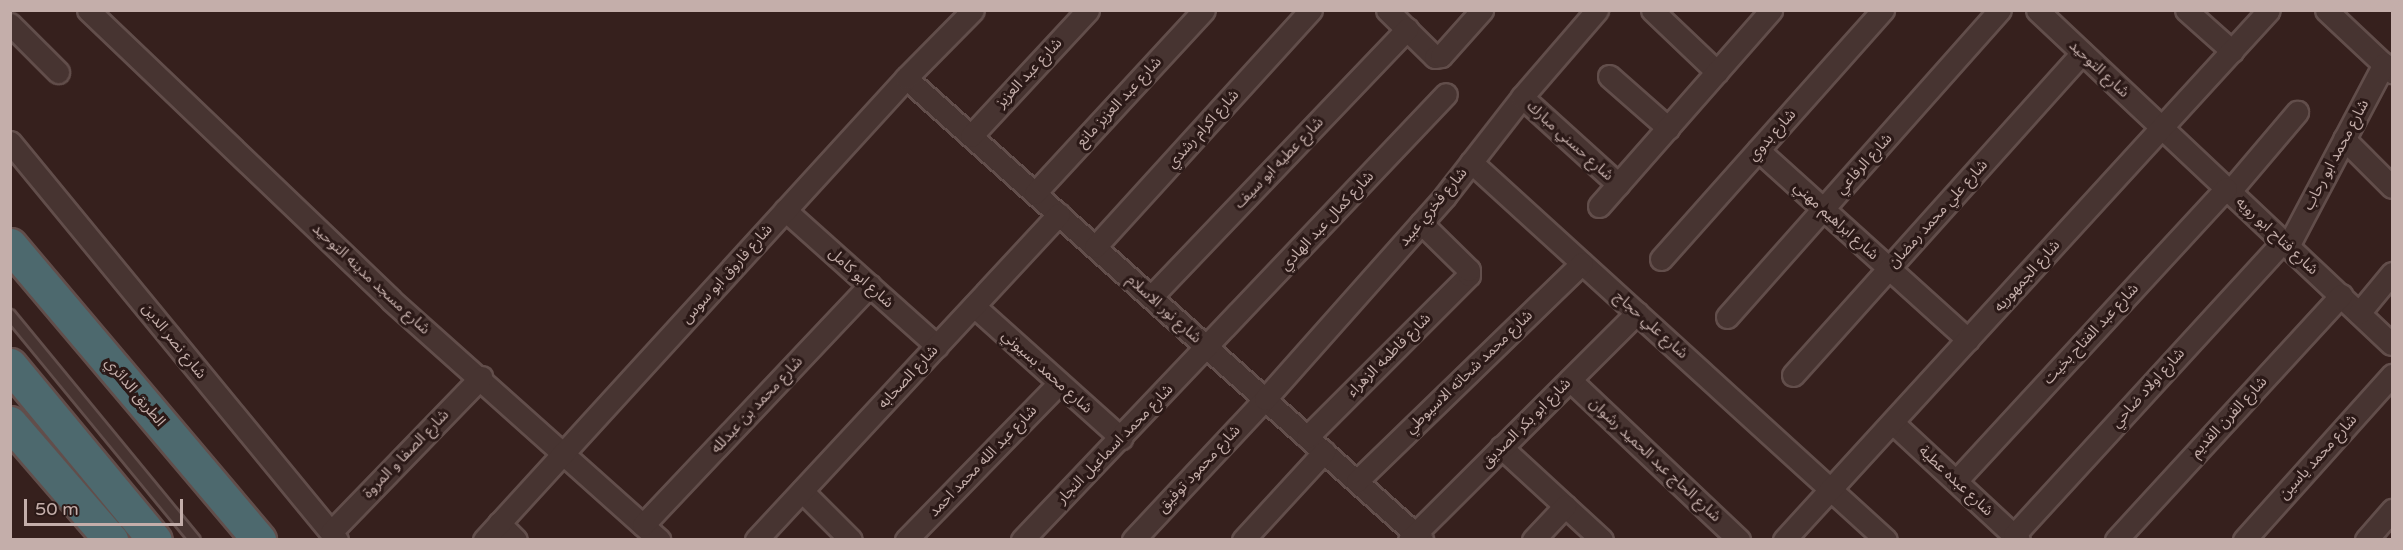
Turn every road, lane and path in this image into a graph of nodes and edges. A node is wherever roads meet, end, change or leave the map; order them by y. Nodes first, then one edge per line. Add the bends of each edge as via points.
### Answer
1 (973, 10) edge
2 (1088, 10) edge
3 (1204, 10) edge
4 (1311, 10) edge
5 (1387, 10) edge
6 (1482, 10) edge
7 (1597, 10) edge
8 (1652, 10) edge
9 (1883, 10) edge
10 (2000, 10) edge
11 (2186, 10) edge
12 (2269, 10) edge
13 (2326, 10) edge
14 (89, 11) edge
15 (1768, 12) edge
16 (2047, 14) edge
17 (10, 24) edge
18 (1407, 29) junction
19 (2232, 51) junction
20 (2082, 53) junction
21 (2388, 68) edge
22 (58, 72) dead end
23 (1717, 72) junction
24 (1609, 76) dead end
25 (906, 78) junction
26 (1446, 93) dead end
27 (1522, 97) junction
28 (2297, 112) dead end
29 (1668, 128) junction
30 (2162, 128) junction
31 (971, 136) junction
32 (2344, 140) junction
33 (10, 142) edge
34 (1758, 150) junction
35 (1472, 162) junction
36 (1618, 184) junction
37 (2392, 187) edge
38 (2228, 189) junction
39 (1035, 193) junction
40 (1599, 206) dead end
41 (1824, 209) junction
42 (785, 210) junction
43 (1059, 214) junction
44 (1421, 223) junction
45 (2286, 244) junction
46 (10, 245) edge
47 (1095, 247) junction
48 (1661, 259) dead end
49 (1582, 263) junction
50 (1889, 269) junction
51 (2392, 273) edge
52 (870, 285) junction
53 (2341, 295) junction
54 (1151, 297) junction
55 (974, 306) junction
56 (1637, 313) junction
57 (2359, 313) junction
58 (10, 315) edge
59 (1727, 317) dead end
60 (1968, 340) junction
61 (2392, 344) edge
62 (937, 346) junction
63 (1208, 348) junction
64 (10, 365) edge
65 (1793, 375) dead end
66 (2392, 375) edge
67 (481, 377) junction
68 (1570, 380) junction
69 (1059, 383) junction
70 (1265, 399) junction
71 (10, 423) edge
72 (1893, 423) junction
73 (1307, 437) junction
74 (1121, 438) junction
75 (1501, 447) junction
76 (1324, 452) junction
77 (564, 453) junction
78 (1357, 481) junction
79 (1956, 481) junction
80 (1831, 489) junction
81 (802, 491) junction
82 (1565, 506) junction
83 (2392, 510) edge
84 (499, 523) junction
85 (651, 532) edge
86 (334, 536) edge
87 (1416, 537) edge
88 (2016, 537) edge
89 (111, 540) edge
90 (155, 540) edge
91 (195, 540) edge
92 (259, 540) edge
93 (484, 540) edge
94 (516, 540) edge
95 (756, 540) edge
96 (851, 540) edge
97 (906, 540) edge
98 (1022, 540) edge
99 (1133, 540) edge
100 (1244, 540) edge
101 (1533, 540) edge
102 (1602, 540) edge
103 (1740, 540) edge
104 (1784, 540) edge
105 (1886, 540) edge
106 (2116, 540) edge
107 (2244, 540) edge
108 (2366, 540) edge

1 - 25 street, شارع فاروق ابو سوس
2 - 31 street, شارع عبد العزيز
3 - 39 street, شارع عبد العزيز مانع
4 - 47 street, شارع اكرام رشدي
5 - 18 street
6 - 18 street via 1439,57 1432,55
7 - 27 street, شارع فخري عبيد
8 - 23 street
9 - 34 street, شارع بدوي
10 - 41 street, شارع الرفاعي
11 - 19 street
12 - 19 street, شارع الجمهوريه
13 - 21 street
14 - 67 street, شارع مسجد مدينه التوحيد via 392,300
15 - 23 street
16 - 20 street, شارع التوحيد
17 - 22 street
18 - 54 street, شارع عطيه ابو سيف
19 - 30 street, شارع الجمهوريه
20 - 30 street, شارع التوحيد
20 - 50 street, شارع علي محمد رمضان
21 - 32 street, شارع محمد ابو رحاب
23 - 29 street
24 - 29 street
25 - 31 street, شارع نور الاسلام
25 - 42 street, شارع فاروق ابو سوس
26 - 63 street, شارع كمال عبد الهادي
27 - 35 street, شارع فخري عبيد
27 - 36 street, شارع حسني مبارك
28 - 38 street, شارع عبد الفتاح بخيت
29 - 36 street
30 - 38 street, شارع فتاح ابو رويه
30 - 60 street, شارع الجمهوريه
31 - 39 street, شارع نور الاسلام
32 - 37 street
32 - 45 street, شارع محمد ابو رحاب
33 - 86 street, شارع نصر الدين
34 - 41 street, شارع ابراهيم مهني
34 - 48 street, شارع بدوي
35 - 44 street, شارع فخري عبيد
35 - 49 street, شارع علي حجاج
36 - 40 street
38 - 45 street, شارع فتاح ابو رويه
38 - 79 street, شارع عبد الفتاح بخيت
39 - 43 street, شارع نور الاسلام
41 - 50 street, شارع ابراهيم مهني
41 - 59 street, شارع الرفاعي
42 - 52 street, شارع ابو كامل
42 - 77 street, شارع فاروق ابو سوس
43 - 47 street, شارع نور الاسلام
43 - 55 street, شارع الصحابه
44 - 70 street, شارع فخري عبيد
44 - 73 street, شارع فاطمه الزهراء via 1471,272
45 - 53 street, شارع فتاح ابو رويه
45 - 88 street, شارع اولاد ضاحي
46 - 92 highway, الطريق الدائري
47 - 54 street, شارع نور الاسلام
49 - 56 street, شارع علي حجاج
49 - 78 street, شارع محمد شحاته الاسيوطي
50 - 60 street, شارع ابراهيم مهني
50 - 65 street, شارع علي محمد رمضان
51 - 57 street
52 - 62 street, شارع ابو كامل
52 - 85 street, شارع محمد بن عبدلله
53 - 57 street, شارع فتاح ابو رويه
53 - 106 street, شارع الفرن القديم
54 - 63 street, شارع نور الاسلام
55 - 62 street, شارع الصحابه
55 - 69 street, شارع محمد بسيوني
56 - 68 street, شارع ابو بكر الصديق
56 - 80 street, شارع علي حجاج
57 - 61 street, شارع فتاح ابو رويه
58 - 91 lane
60 - 72 street, شارع الجمهوريه
62 - 81 street, شارع الصحابه
63 - 70 street, شارع نور الاسلام
63 - 74 street, شارع محمد اسماعيل النجار
64 - 90 highway
66 - 107 street, شارع محمد ياسين
67 - 77 street, شارع مسجد مدينه التوحيد
67 - 86 street, شارع الصفا و المروة
68 - 75 street, شارع ابو بكر الصديق
68 - 103 street, شارع الحاج عبد الحميد رشوان
69 - 74 street, شارع محمد بسيوني
69 - 97 street, شارع عبد الله محمد احمد
70 - 73 street, شارع نور الاسلام
70 - 99 street, شارع محمود توفيق
71 - 89 highway
72 - 79 street, شارع عبده عطية
72 - 80 street, شارع الجمهوريه
73 - 76 street, شارع نور الاسلام
74 - 98 street, شارع محمد اسماعيل النجار
75 - 82 street
75 - 87 street, شارع ابو بكر الصديق
76 - 78 street, شارع نور الاسلام
76 - 100 street
77 - 84 street, شارع فاروق ابو سوس
77 - 85 street, شارع مسجد مدينه التوحيد
78 - 87 street, شارع نور الاسلام
79 - 88 street, شارع عبده عطية
80 - 104 street, شارع الجمهوريه
80 - 105 street, شارع علي حجاج
81 - 95 street, شارع الصحابه
81 - 96 street
82 - 101 street
82 - 102 street
83 - 108 street
84 - 93 street, شارع فاروق ابو سوس
84 - 94 street

